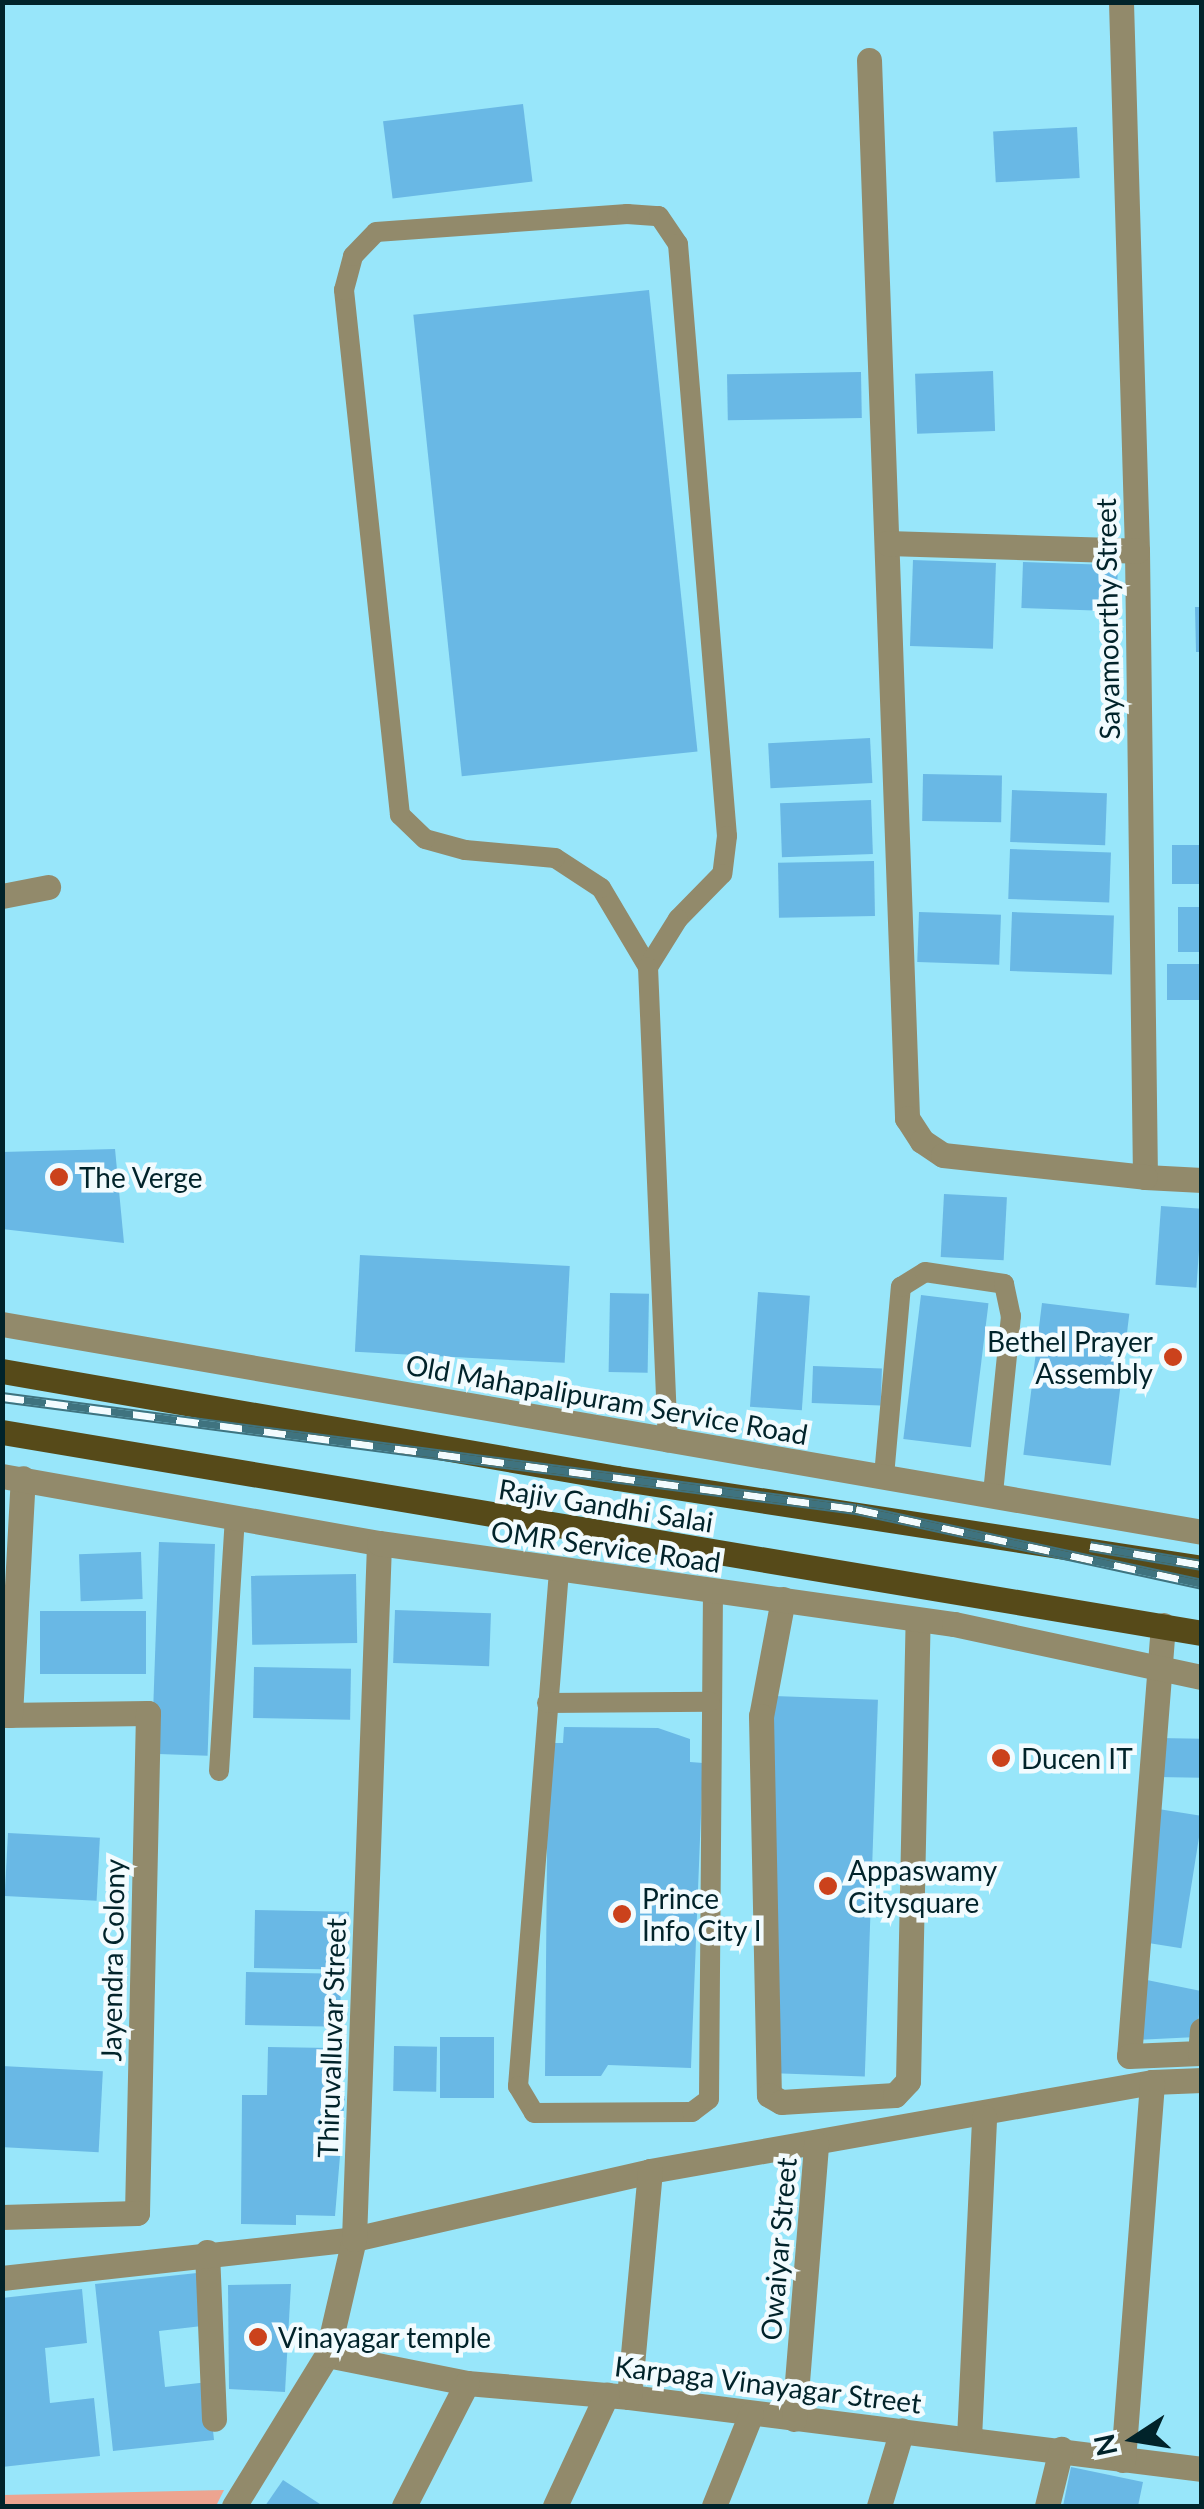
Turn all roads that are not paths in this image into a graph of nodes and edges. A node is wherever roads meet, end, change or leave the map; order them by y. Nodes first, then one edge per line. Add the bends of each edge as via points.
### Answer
1 (1121, 2) edge
2 (869, 60) dead end
3 (886, 543) junction
4 (1137, 551) junction
5 (48, 887) dead end
6 (2, 896) edge
7 (648, 967) junction
8 (1144, 1178) junction
9 (1202, 1180) edge
10 (2, 1324) edge
11 (2, 1372) edge
12 (2, 1432) edge
13 (668, 1443) junction
14 (884, 1476) junction
15 (13, 1477) edge
16 (993, 1494) junction
17 (235, 1517) junction
18 (1202, 1532) edge
19 (379, 1543) junction
20 (1202, 1568) edge
21 (559, 1571) junction
22 (713, 1591) junction
23 (783, 1599) junction
24 (918, 1620) junction
25 (1163, 1625) junction
26 (1202, 1633) edge
27 (1155, 1666) junction
28 (1202, 1677) edge
29 (710, 1702) junction
30 (546, 1704) junction
31 (6, 1715) edge
32 (219, 1772) dead end
33 (1202, 2030) edge
34 (1202, 2080) edge
35 (1152, 2082) junction
36 (984, 2117) junction
37 (816, 2144) junction
38 (650, 2171) junction
39 (2, 2218) edge
40 (354, 2239) junction
41 (207, 2252) junction
42 (2, 2278) edge
43 (327, 2356) junction
44 (467, 2383) junction
45 (618, 2396) junction
46 (751, 2414) junction
47 (214, 2418) dead end
48 (794, 2419) junction
49 (902, 2430) junction
50 (969, 2438) junction
51 (1061, 2449) junction
52 (1124, 2460) junction
53 (1202, 2469) edge
54 (234, 2506) edge
55 (404, 2506) edge
56 (555, 2506) edge
57 (714, 2506) edge
58 (879, 2506) edge
59 (1047, 2506) edge

1 - 4 street, Sayamoorthy Street
2 - 3 street
3 - 4 street
3 - 8 street via 907,1118 922,1141 943,1154
4 - 8 street, Sayamoorthy Street
5 - 6 street
7 - 7 lane via 678,919 722,874 727,836 678,244 659,216 627,214 376,232 354,256 344,290 400,814 425,838 465,850 555,858 601,888
7 - 13 lane
8 - 9 street
10 - 13 street, Old Mahapalipuram Service Road
11 - 20 main road, Rajiv Gandhi Salai via 617,1478
12 - 25 main road, Rajiv Gandhi Salai
13 - 14 street, Old Mahapalipuram Service Road
14 - 16 street, Old Mahapalipuram Service Road
14 - 16 lane via 901,1288 925,1272 1004,1284 1011,1316
15 - 17 street, OMR Service Road
15 - 31 street, Jayendra Colony
16 - 18 street, Old Mahapalipuram Service Road
17 - 19 street, OMR Service Road
17 - 32 lane
19 - 21 street, OMR Service Road
19 - 40 street, Thiruvalluvar Street
21 - 22 street, OMR Service Road
21 - 30 lane
22 - 23 street, OMR Service Road
22 - 29 lane
23 - 24 street, OMR Service Road
23 - 24 street via 761,1716 770,2095 782,2102 894,2094 908,2082
24 - 27 street, OMR Service Road
25 - 26 main road, Rajiv Gandhi Salai
25 - 27 street
27 - 28 street, OMR Service Road
27 - 33 street via 1128,2056 1200,2053
29 - 30 lane
29 - 30 lane via 713,2085 702,2109 672,2112 534,2112 520,2099
31 - 39 street, Jayendra Colony via 148,1713 137,2213
34 - 35 street
35 - 36 street
35 - 52 street
36 - 37 street
36 - 50 street
37 - 38 street
37 - 48 street, Owaiyar Street
38 - 40 street
38 - 45 street
40 - 41 street
40 - 43 street, Thiruvalluvar Street
41 - 42 street
41 - 47 street
43 - 44 street, Karpaga Vinayagar Street
43 - 54 street, Thiruvalluvar Street
44 - 45 street, Karpaga Vinayagar Street
44 - 55 street
45 - 46 street, Karpaga Vinayagar Street
45 - 56 street
46 - 48 street, Karpaga Vinayagar Street
46 - 57 street
48 - 49 street, Karpaga Vinayagar Street
49 - 50 street, Karpaga Vinayagar Street
49 - 58 street
50 - 51 street, Karpaga Vinayagar Street
51 - 52 street, Karpaga Vinayagar Street
51 - 59 street
52 - 53 street, Karpaga Vinayagar Street

